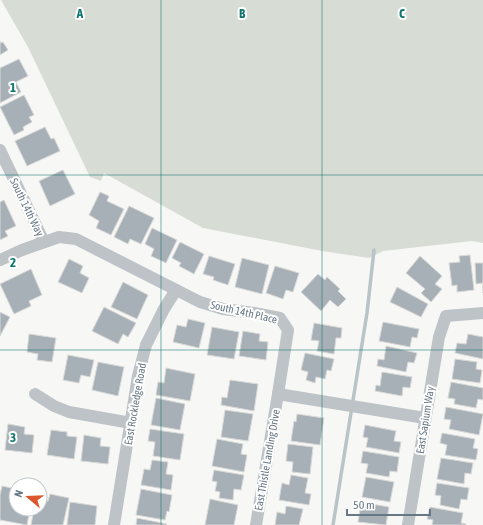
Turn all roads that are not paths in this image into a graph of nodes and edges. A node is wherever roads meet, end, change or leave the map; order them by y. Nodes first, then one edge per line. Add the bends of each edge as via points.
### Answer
1 (0, 150) edge
2 (44, 242) junction
3 (0, 260) edge
4 (176, 290) junction
5 (483, 313) edge
6 (35, 394) dead end
7 (278, 394) junction
8 (425, 418) junction
9 (131, 423) junction
10 (114, 525) edge
11 (256, 525) edge
12 (408, 525) edge

1 - 2 street, South 14th Way
2 - 3 street, South 14th Place
2 - 4 street, South 14th Place via 60,237 76,239
4 - 7 street, South 14th Place via 200,302 224,309 280,318 288,330
4 - 9 street, East Rockledge Road via 146,345 138,376
5 - 8 street, East Sapium Way via 446,316 439,337
6 - 9 street via 70,412
7 - 8 street
7 - 11 street, East Thistle Landing Drive
8 - 12 street, East Sapium Way
9 - 10 street, East Rockledge Road

